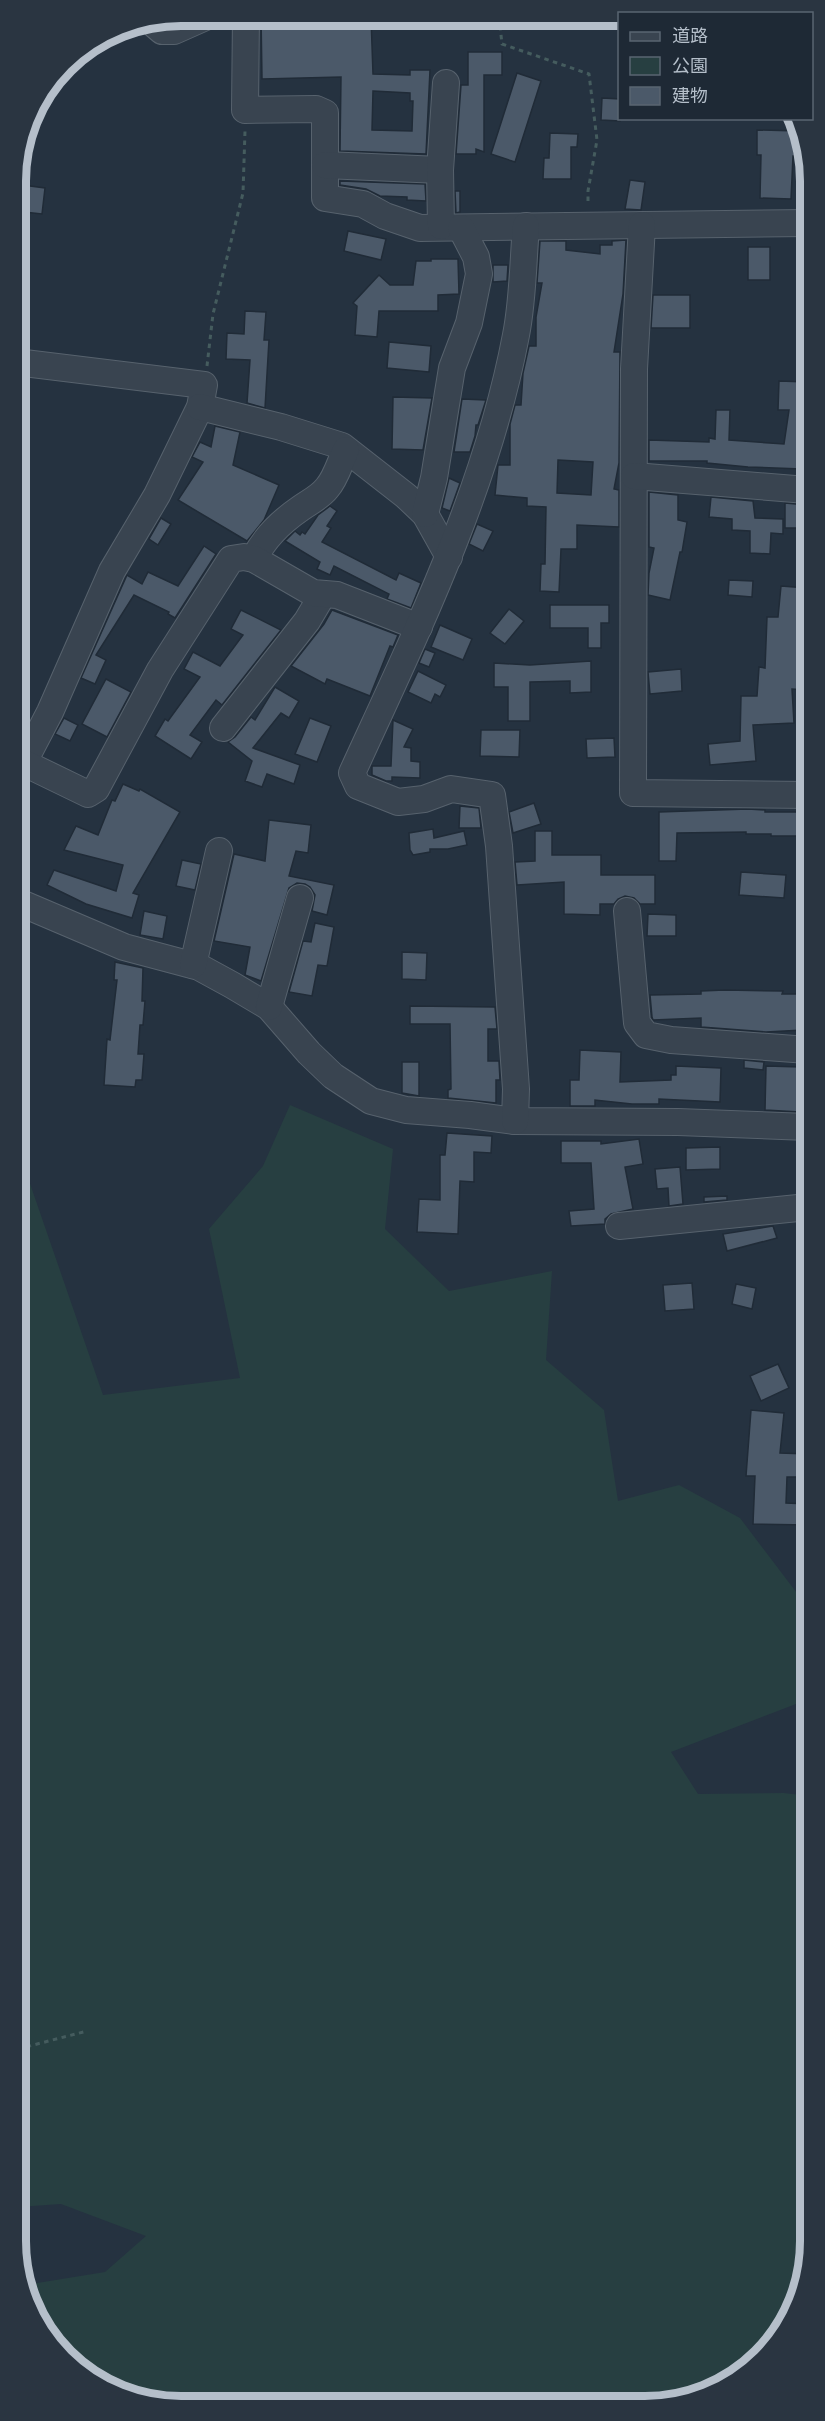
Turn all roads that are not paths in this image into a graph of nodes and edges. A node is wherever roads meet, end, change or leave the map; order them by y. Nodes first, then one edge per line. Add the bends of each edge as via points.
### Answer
1 (185, 26) edge
2 (246, 26) edge
3 (158, 27) edge
4 (446, 83) dead end
5 (325, 165) junction
6 (440, 170) junction
7 (800, 223) edge
8 (642, 225) junction
9 (526, 226) junction
10 (451, 227) junction
11 (26, 364) edge
12 (202, 396) junction
13 (346, 450) junction
14 (634, 476) junction
15 (800, 489) edge
16 (425, 514) junction
17 (449, 557) junction
18 (254, 559) junction
19 (323, 594) junction
20 (419, 627) junction
21 (223, 728) dead end
22 (26, 758) edge
23 (26, 772) edge
24 (800, 795) edge
25 (219, 850) dead end
26 (300, 898) dead end
27 (26, 905) edge
28 (627, 911) dead end
29 (193, 965) junction
30 (268, 1007) junction
31 (800, 1049) edge
32 (514, 1121) junction
33 (800, 1127) edge
34 (800, 1208) edge
35 (619, 1226) dead end

1 - 3 street via 174,31
2 - 5 street via 245,110 316,109 325,113
4 - 6 street
5 - 6 street
5 - 10 street via 325,198 363,204 420,228
6 - 10 street
7 - 8 street
8 - 9 street
8 - 14 street via 634,369
9 - 10 street
9 - 17 street via 517,334 483,467
10 - 16 street via 476,257 479,274 469,323 452,368
11 - 12 street
12 - 13 street
12 - 22 street via 157,495 112,571
13 - 16 street
13 - 18 street via 328,487 261,543
14 - 15 street
14 - 24 street via 633,793
16 - 17 street
17 - 20 street
18 - 19 street via 314,593
18 - 23 street via 231,559 160,670 96,789 87,794
19 - 20 street via 337,595
19 - 21 street via 307,621
20 - 32 street via 352,773 358,786 398,802 424,799 451,789 492,795 516,1089
25 - 29 street
26 - 30 street
27 - 29 street via 124,947
28 - 31 street via 637,1023 646,1035
29 - 30 street
30 - 32 street via 333,1076 370,1101 406,1110
32 - 33 street
34 - 35 street

